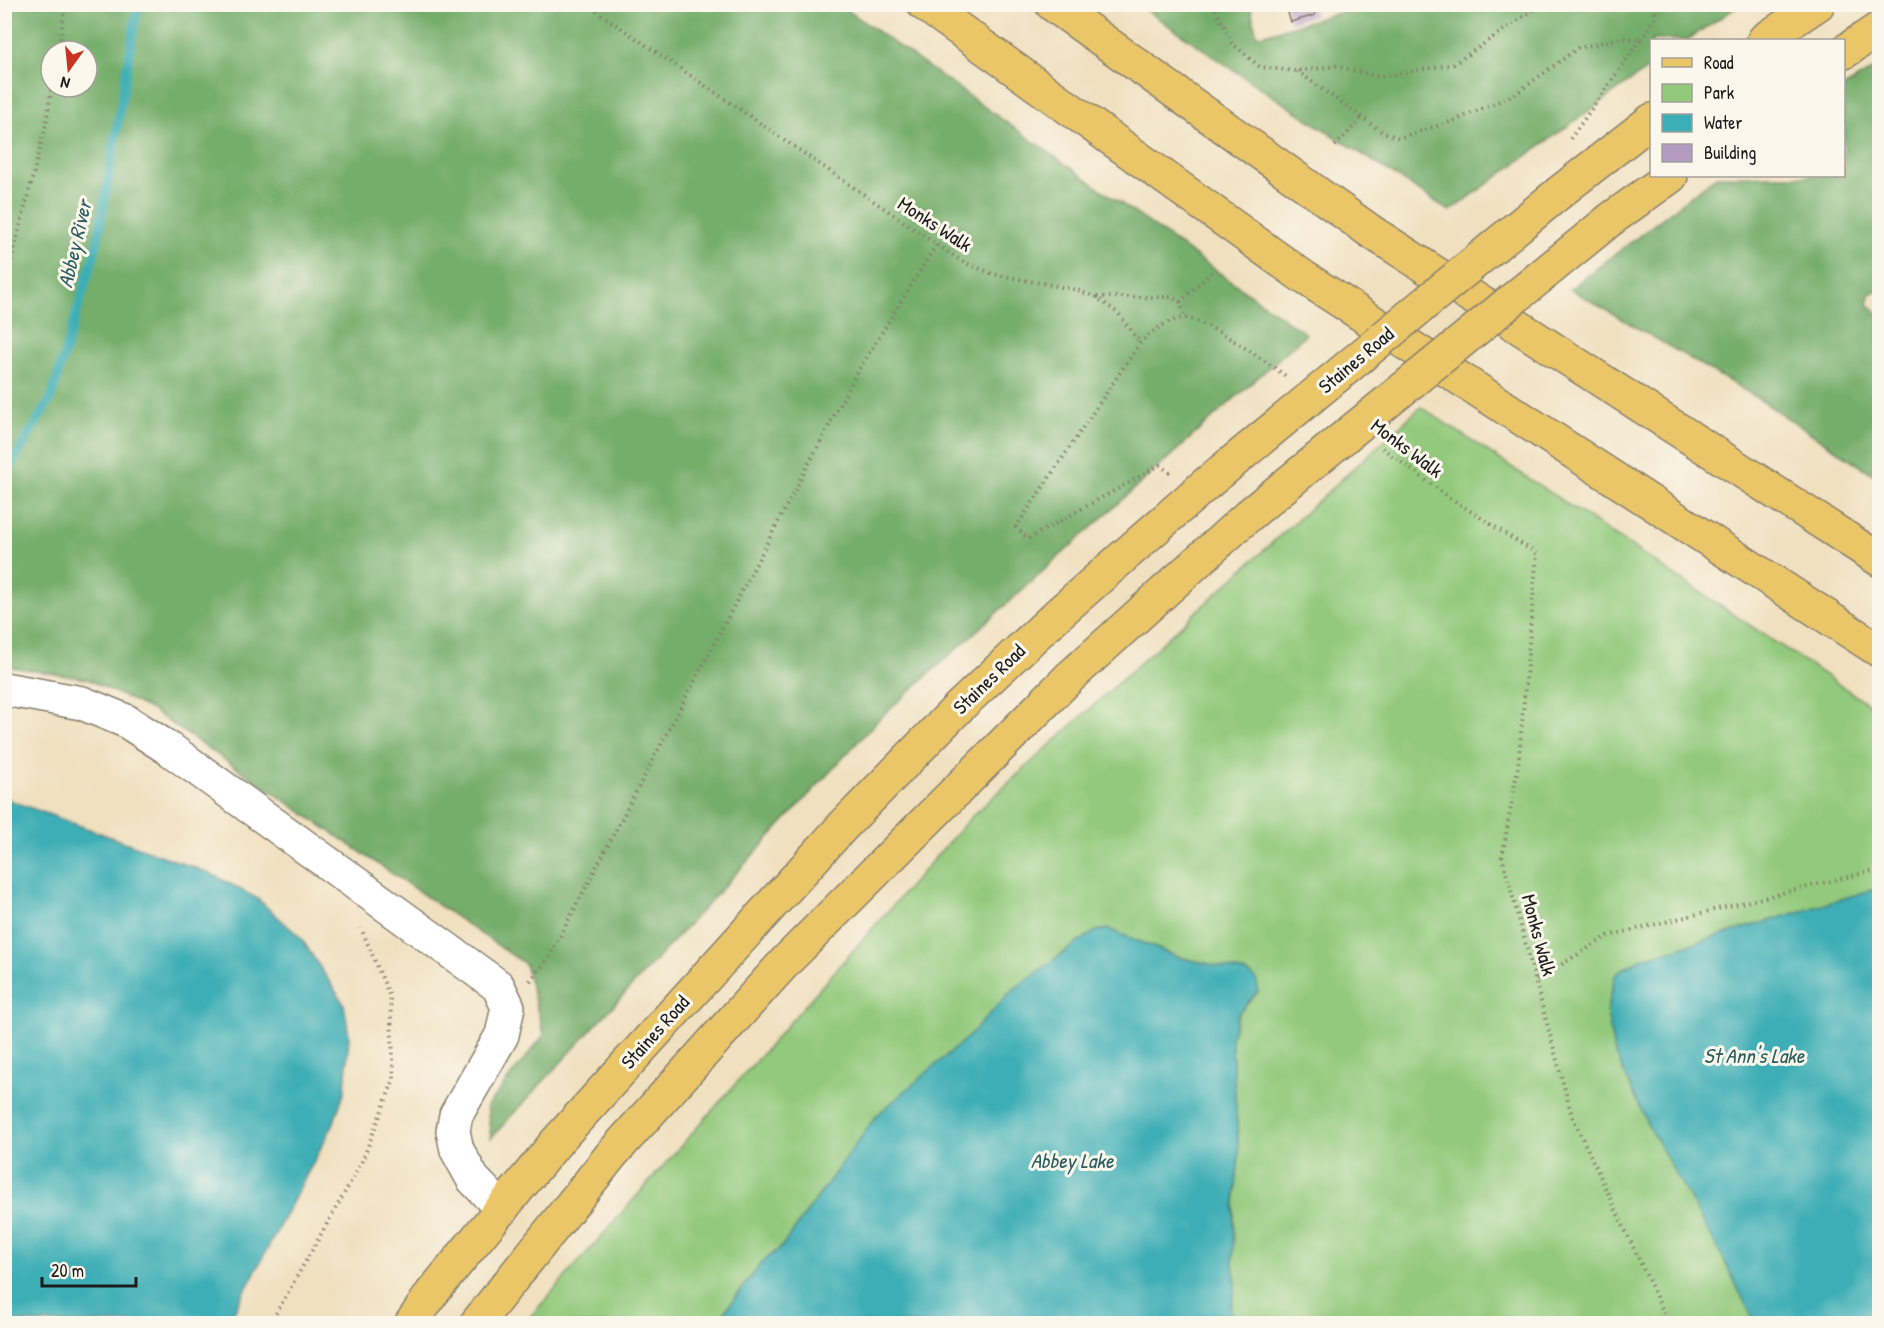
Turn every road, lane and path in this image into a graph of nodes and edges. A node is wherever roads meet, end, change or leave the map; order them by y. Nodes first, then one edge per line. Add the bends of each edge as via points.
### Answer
1 (65, 4) edge
2 (586, 4) edge
3 (924, 4) edge
4 (1052, 4) edge
5 (1213, 4) edge
6 (1542, 4) edge
7 (1656, 4) edge
8 (1818, 4) edge
9 (1880, 28) edge
10 (61, 39) edge
11 (1641, 39) junction
12 (1766, 39) edge
13 (1845, 51) edge
14 (1297, 71) junction
15 (50, 99) edge
16 (1363, 117) junction
17 (1650, 122) edge
18 (1335, 146) dead end
19 (1563, 149) dead end
20 (1670, 177) edge
21 (936, 245) junction
22 (1212, 272) dead end
23 (4, 290) edge
24 (1096, 297) junction
25 (1179, 303) junction
26 (1185, 318) junction
27 (1140, 343) junction
28 (1293, 381) dead end
29 (1376, 443) dead end
30 (1171, 473) dead end
31 (1880, 560) edge
32 (1880, 651) edge
33 (4, 689) edge
34 (1880, 869) edge
35 (359, 923) dead end
36 (1536, 980) junction
37 (508, 1007) junction
38 (502, 1209) junction
39 (270, 1323) edge
40 (411, 1323) edge
41 (476, 1323) edge
42 (1669, 1323) edge

1 - 10 path
2 - 21 path, Monks Walk
3 - 32 main road via 1302,276
4 - 31 main road via 1370,231
5 - 14 path via 1232,43 1260,67
6 - 14 path via 1454,64 1379,78 1336,66
7 - 11 path via 1655,19
8 - 12 main road
9 - 13 main road
11 - 16 path via 1622,38 1578,48 1514,95 1456,120 1399,138 1381,131
11 - 19 path
14 - 16 path
15 - 23 path
16 - 18 path
17 - 38 main road, Staines Road, bridge via 1206,484 959,707 843,826 558,1140
20 - 41 main road, bridge via 1611,219 1249,515 1071,676 786,961 612,1154
21 - 24 path, Monks Walk via 993,274
21 - 37 path via 856,374 549,957
22 - 25 path
24 - 25 path via 1172,297
24 - 27 path, Monks Walk via 1118,313
25 - 26 path
26 - 27 path via 1162,324
26 - 28 path via 1204,324
27 - 30 path via 1016,528 1028,539 1160,465
29 - 36 path, Monks Walk via 1450,498 1537,554 1518,767 1503,857
33 - 37 lane via 82,703 135,727 498,986
34 - 36 path via 1608,936
35 - 39 path via 390,997 394,1079 361,1164
36 - 42 path, Monks Walk via 1572,1116
37 - 38 lane via 502,1035 456,1115 453,1131 457,1150 473,1179
38 - 40 main road, Staines Road

